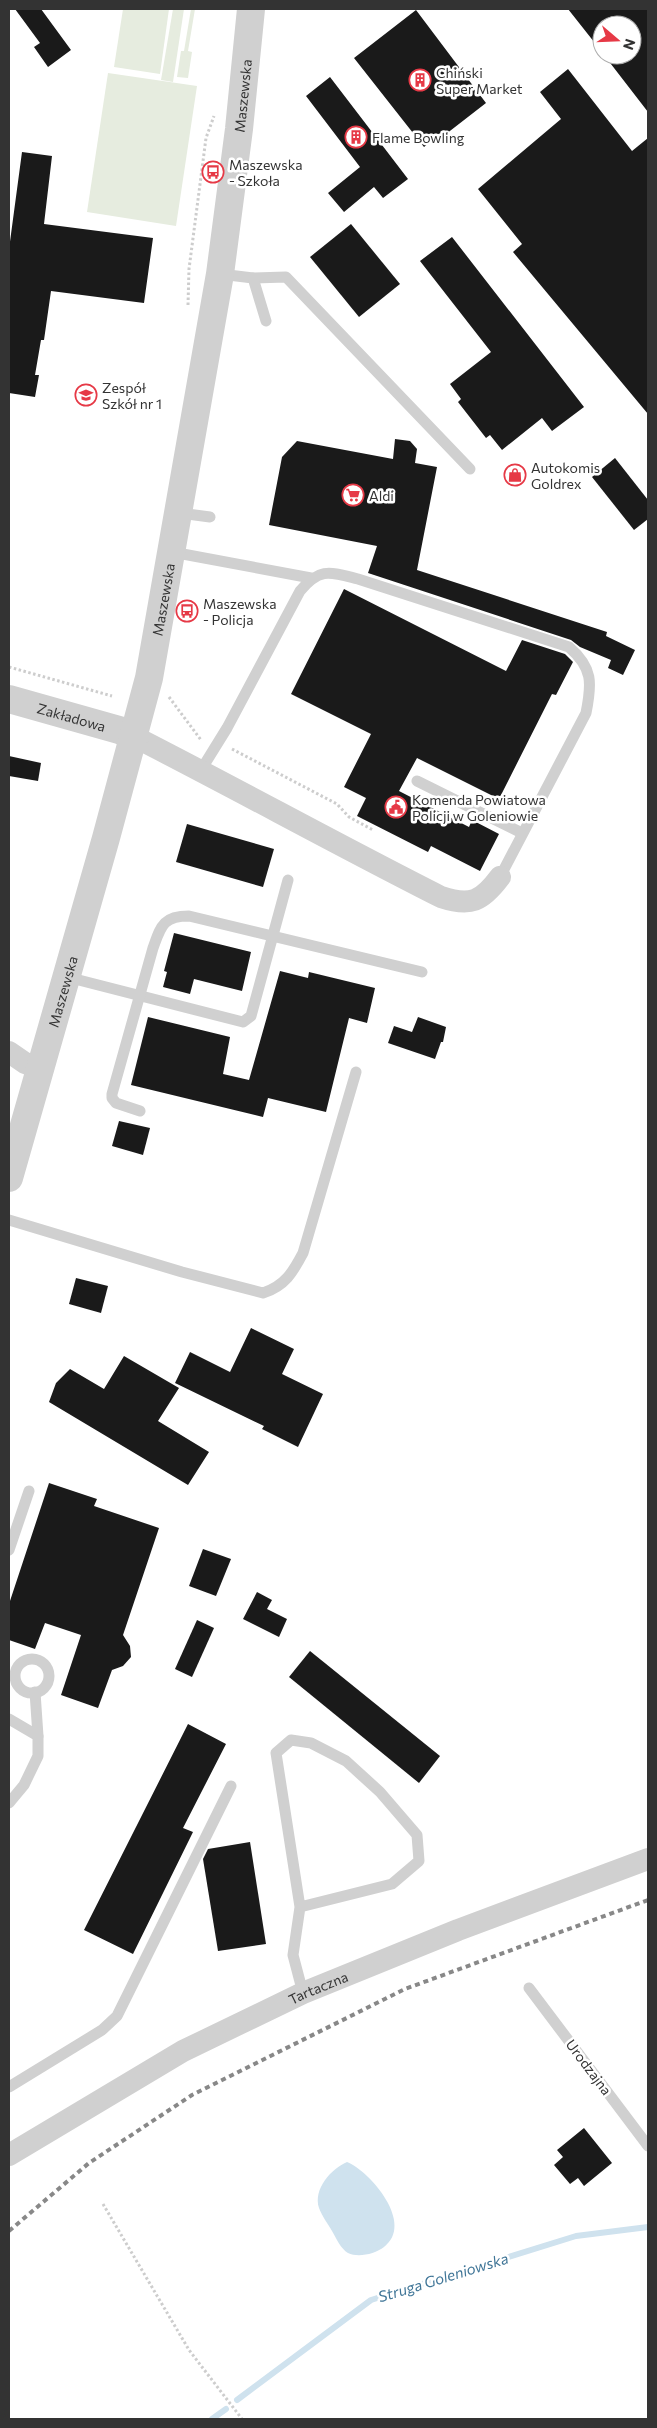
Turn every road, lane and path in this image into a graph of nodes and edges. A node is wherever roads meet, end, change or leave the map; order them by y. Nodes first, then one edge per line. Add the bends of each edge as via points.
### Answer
1 (251, 9) edge
2 (216, 113) dead end
3 (220, 274) junction
4 (253, 278) junction
5 (188, 308) dead end
6 (266, 321) dead end
7 (470, 469) dead end
8 (180, 513) junction
9 (210, 517) dead end
10 (172, 552) junction
11 (311, 578) junction
12 (9, 667) edge
13 (112, 696) dead end
14 (168, 696) dead end
15 (9, 699) edge
16 (134, 737) junction
17 (215, 748) junction
18 (201, 770) junction
19 (417, 781) dead end
20 (373, 830) dead end
21 (522, 834) junction
22 (500, 877) joint
23 (288, 880) dead end
24 (272, 935) junction
25 (422, 972) dead end
26 (67, 977) junction
27 (139, 996) junction
28 (9, 1052) edge
29 (41, 1069) junction
30 (356, 1072) dead end
31 (140, 1111) dead end
32 (9, 1178) edge
33 (9, 1220) edge
34 (29, 1491) dead end
35 (9, 1550) edge
36 (12, 1670) edge
37 (35, 1692) junction
38 (9, 1719) edge
39 (38, 1736) junction
40 (231, 1786) dead end
41 (9, 1803) edge
42 (648, 1859) edge
43 (300, 1907) junction
44 (529, 1988) dead end
45 (303, 1993) junction
46 (9, 2087) edge
47 (648, 2146) edge
48 (9, 2155) edge
49 (103, 2204) dead end
50 (242, 2419) edge

1 - 3 street, Maszewska
2 - 5 path via 206,138 189,269
3 - 4 lane
3 - 8 street, Maszewska
4 - 6 lane
4 - 7 lane via 286,277
8 - 9 lane
8 - 10 street, Maszewska
10 - 11 lane
10 - 16 street, Maszewska via 149,678
11 - 17 lane via 300,591
11 - 21 lane via 330,572 358,579 569,648 582,659 589,674 586,713
12 - 13 path
14 - 17 path via 200,739
15 - 16 street, Zakładowa via 120,730
16 - 18 street
16 - 26 street, Maszewska
17 - 18 lane
17 - 20 path via 228,747 312,790
18 - 22 street via 301,826 441,897 471,902 486,895
19 - 21 lane
21 - 22 lane
23 - 24 lane
24 - 25 lane
24 - 27 lane via 189,916 169,919 161,926
24 - 27 lane via 252,1016 248,1020 243,1022
26 - 27 lane
26 - 29 street, Maszewska
27 - 31 lane via 112,1098 116,1103
28 - 29 street
29 - 32 street, Maszewska
30 - 33 lane via 304,1253 290,1276 276,1289 263,1293 254,1291
34 - 35 lane
36 - 37 lane via 17,1685 25,1691
36 - 37 lane via 29,1658 45,1664 48,1681 46,1686
37 - 39 lane
38 - 39 lane
39 - 41 lane via 38,1756 24,1785
40 - 46 lane via 117,2016 102,2030
42 - 45 street, Tartaczna via 458,1930
43 - 43 lane via 276,1753 292,1740 311,1743 346,1761 380,1792 417,1835 419,1861 392,1884
43 - 45 lane via 293,1955
44 - 47 lane, Urodzajna
45 - 48 street, Tartaczna via 183,2051
49 - 50 path via 189,2350

